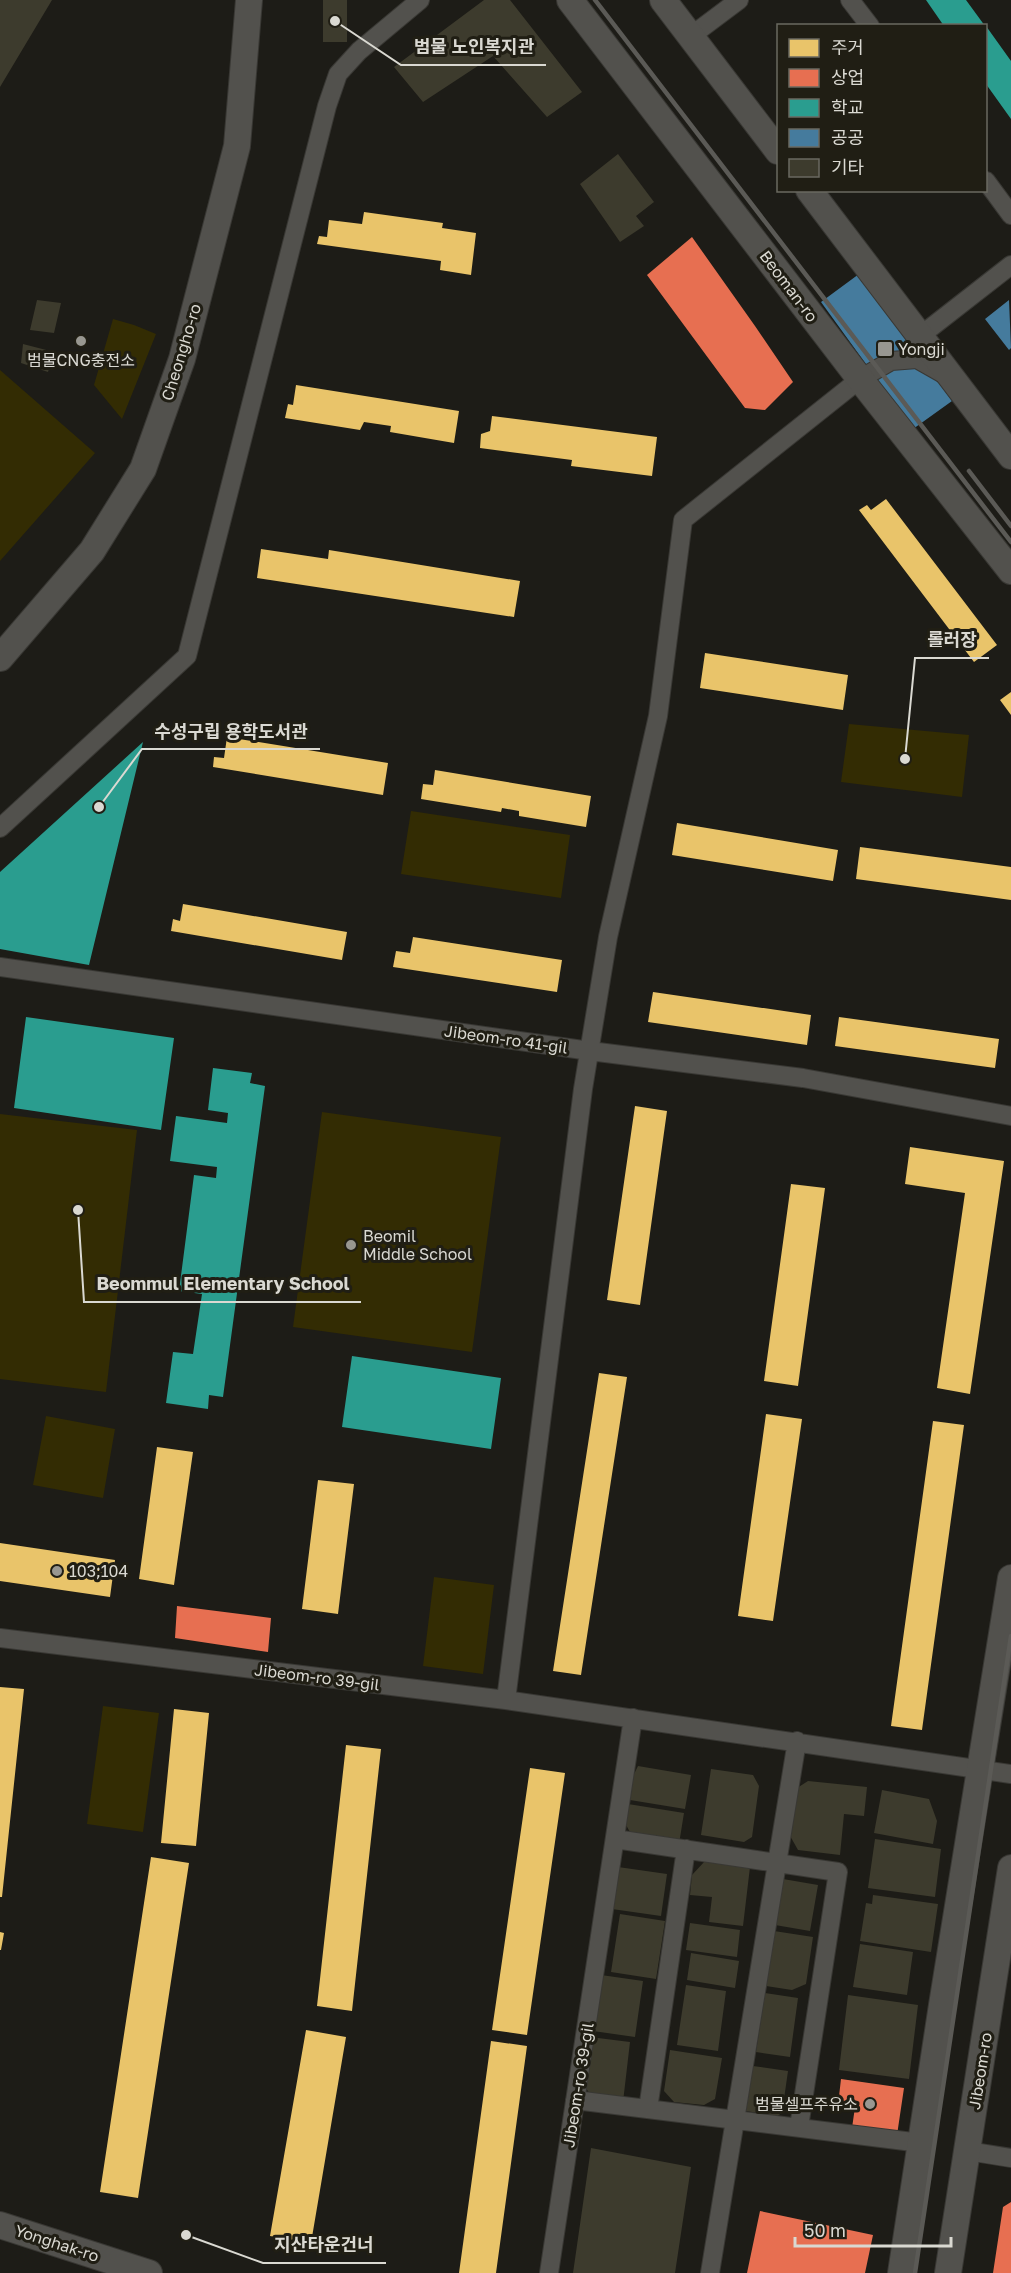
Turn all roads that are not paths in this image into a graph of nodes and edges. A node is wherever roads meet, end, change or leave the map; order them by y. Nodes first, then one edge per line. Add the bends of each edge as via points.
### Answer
1 (249, 0) edge
2 (420, 0) edge
3 (570, 0) edge
4 (663, 0) edge
5 (739, 0) edge
6 (850, 0) edge
7 (868, 24) edge
8 (691, 36) junction
9 (777, 150) edge
10 (987, 182) edge
11 (811, 192) edge
12 (1011, 215) edge
13 (1011, 265) edge
14 (920, 336) junction
15 (860, 379) junction
16 (954, 380) junction
17 (1011, 456) edge
18 (1011, 571) edge
19 (0, 658) edge
20 (0, 828) edge
21 (0, 967) edge
22 (590, 1051) junction
23 (1011, 1116) edge
24 (1011, 1578) edge
25 (0, 1638) edge
26 (506, 1700) junction
27 (633, 1718) junction
28 (797, 1742) junction
29 (980, 1769) junction
30 (1011, 1774) edge
31 (615, 1839) junction
32 (686, 1849) junction
33 (777, 1863) junction
34 (1011, 1868) edge
35 (575, 2100) junction
36 (648, 2109) junction
37 (734, 2120) junction
38 (798, 2127) junction
39 (921, 2143) junction
40 (968, 2151) junction
41 (1011, 2158) edge
42 (0, 2225) edge
43 (98, 2265) edge
44 (149, 2273) edge
45 (549, 2273) edge
46 (710, 2273) edge
47 (901, 2273) edge
48 (948, 2273) edge

1 - 19 main road, Cheongho-ro via 237,146 182,359 143,469 92,550
2 - 20 street via 338,74 187,656
3 - 15 main road, Beoman-ro
4 - 8 main road
5 - 8 street
6 - 7 street
8 - 9 main road
10 - 12 street
11 - 14 main road
13 - 14 street
14 - 16 main road
15 - 16 street via 891,361 917,359
15 - 18 main road, Beoman-ro
15 - 22 street via 683,520 658,716 608,937
16 - 17 main road
21 - 22 street, Jibeom-ro 41-gil
22 - 23 street, Jibeom-ro 41-gil via 803,1078
22 - 26 street
24 - 29 main road
25 - 26 street, Jibeom-ro 39-gil
26 - 27 street, Jibeom-ro 39-gil
27 - 28 street, Jibeom-ro 39-gil
27 - 31 street, Jibeom-ro 39-gil
28 - 29 street, Jibeom-ro 39-gil
28 - 33 street
29 - 30 street, Jibeom-ro 39-gil
29 - 39 main road
31 - 32 street
31 - 35 street, Jibeom-ro 39-gil
32 - 33 street
32 - 36 street
33 - 37 street
33 - 38 street via 838,1872
34 - 40 main road, Jibeom-ro
35 - 36 street
35 - 45 street, Jibeom-ro 39-gil
36 - 37 street
37 - 38 street
37 - 46 street
38 - 39 street
39 - 47 main road
40 - 41 street
40 - 48 main road, Jibeom-ro
42 - 43 main road, Yonghak-ro
43 - 44 main road, Yonghak-ro

